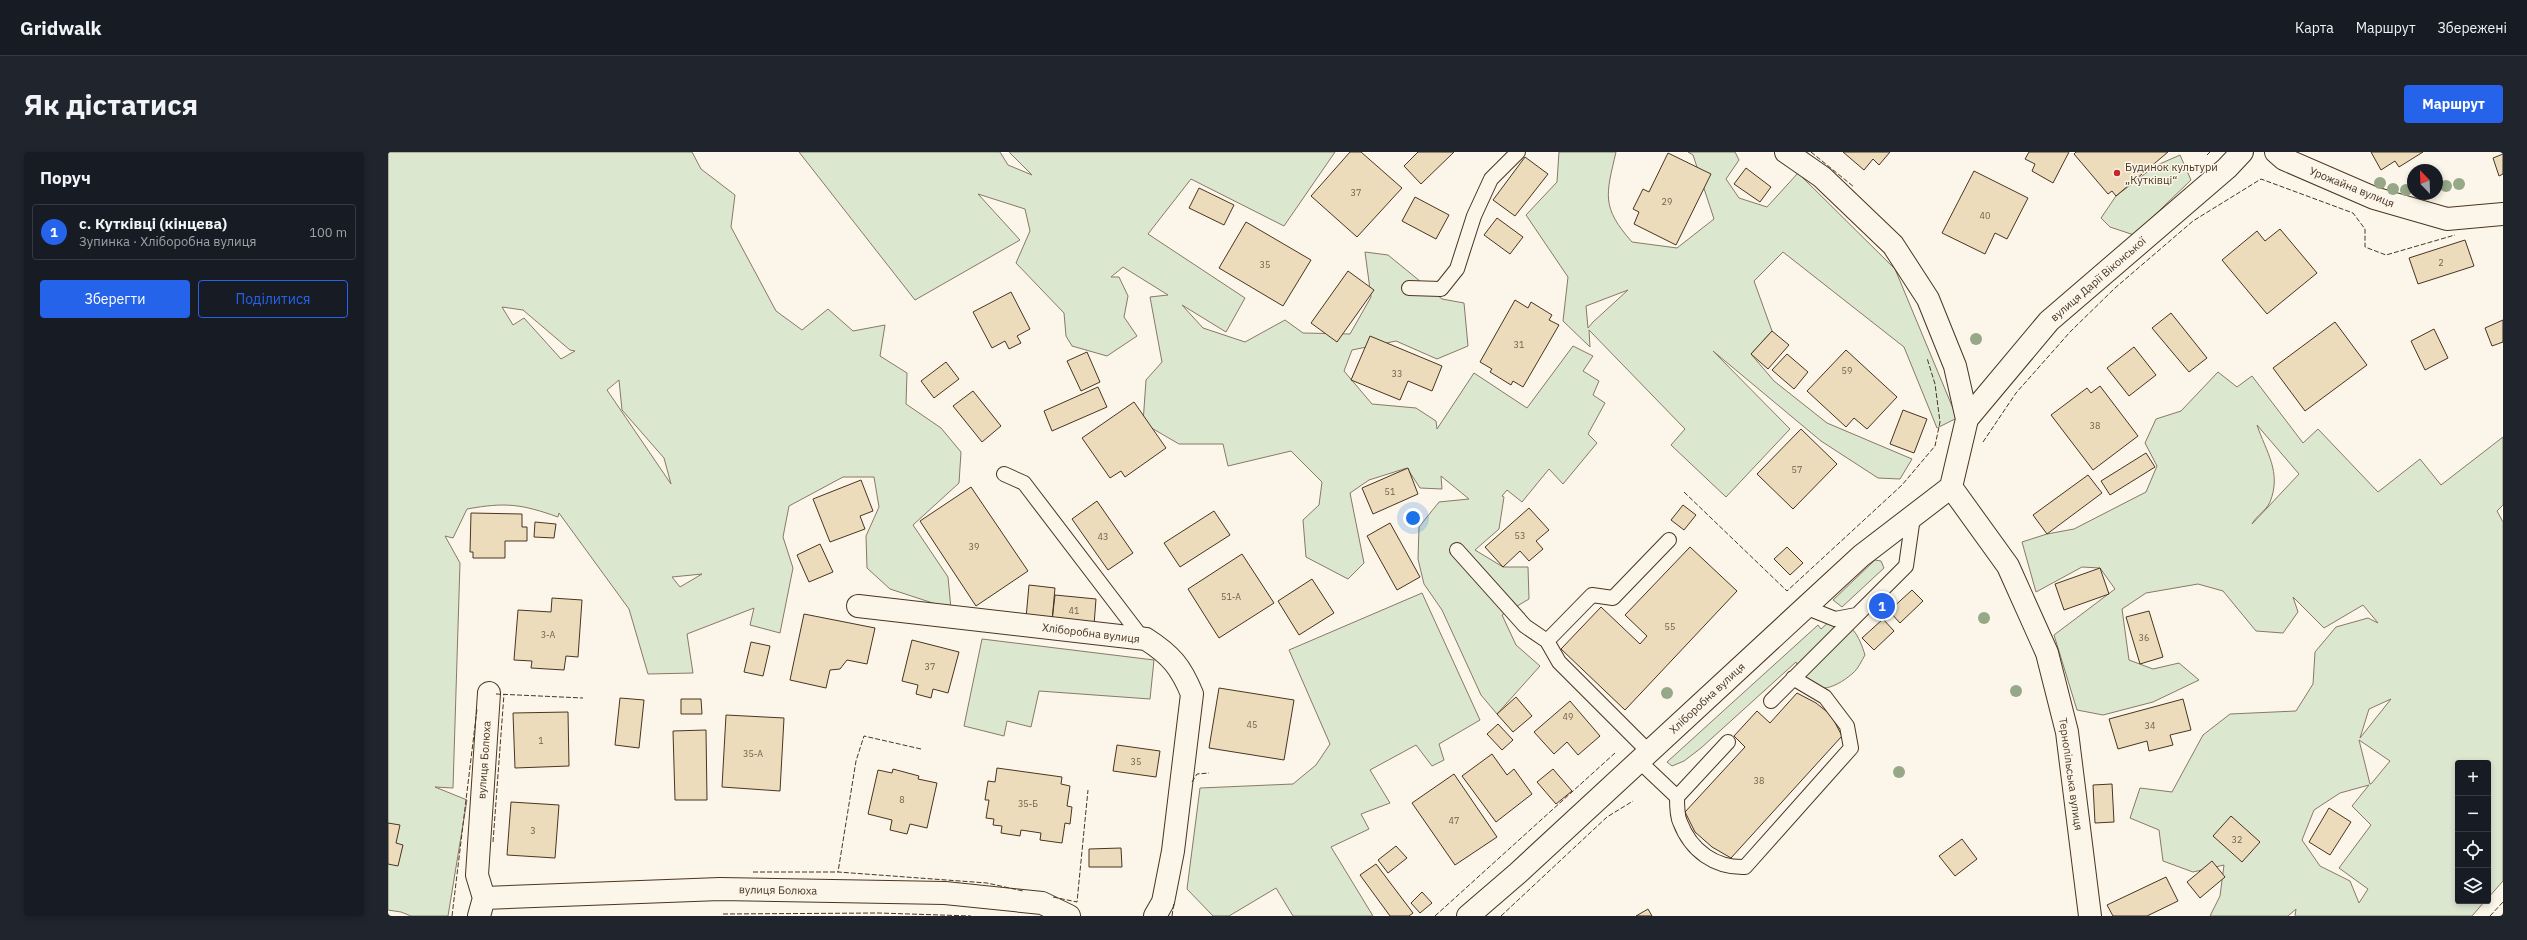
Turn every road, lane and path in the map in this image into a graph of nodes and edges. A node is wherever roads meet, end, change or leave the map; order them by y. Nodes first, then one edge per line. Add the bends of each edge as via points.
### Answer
1 (1518, 152) edge
2 (1786, 152) edge
3 (2242, 152) edge
4 (2276, 152) edge
5 (2503, 214) edge
6 (1409, 288) dead end
7 (1967, 419) junction
8 (1004, 474) dead end
9 (1951, 487) junction
10 (1913, 517) junction
11 (1669, 540) dead end
12 (1456, 550) dead end
13 (858, 606) dead end
14 (1805, 607) junction
15 (1856, 615) junction
16 (1143, 639) junction
17 (1547, 641) junction
18 (1794, 678) junction
19 (489, 693) dead end
20 (1771, 701) dead end
21 (1728, 742) dead end
22 (1644, 756) junction
23 (1677, 798) junction
24 (482, 907) edge
25 (1069, 916) edge
26 (1155, 916) edge
27 (1468, 916) edge
28 (2090, 916) edge

1 - 6 lane via 1491,179 1474,216 1457,269 1441,289
2 - 7 street via 1822,177 1893,245 1928,299 1955,366
3 - 7 street, вулиця Дарії Віконської via 2227,168 2049,320
4 - 5 street, Урожайна вулиця via 2284,159 2374,198 2447,219
7 - 9 street
8 - 16 lane via 1024,483
9 - 10 street, Хліборобна вулиця
9 - 28 street, Тернопільська вулиця via 2008,566 2047,653 2067,732
10 - 14 street, Хліборобна вулиця via 1862,556
10 - 15 lane via 1906,566
11 - 17 lane via 1614,598 1592,595
12 - 17 lane via 1525,626
13 - 16 street, Хліборобна вулиця
14 - 15 lane via 1835,619
14 - 22 street, Хліборобна вулиця
15 - 18 lane
16 - 26 street, Хліборобна вулиця via 1164,650 1182,670 1192,694 1173,851 1163,902
17 - 22 lane via 1559,662
18 - 20 lane
18 - 23 lane via 1824,697 1847,726 1851,748 1745,867 1727,867 1696,850 1679,822
19 - 24 street, вулиця Болюха via 477,876
21 - 23 lane
22 - 23 lane
22 - 27 street, Хліборобна вулиця
24 - 25 street, вулиця Болюха via 720,889 944,893 1042,903

